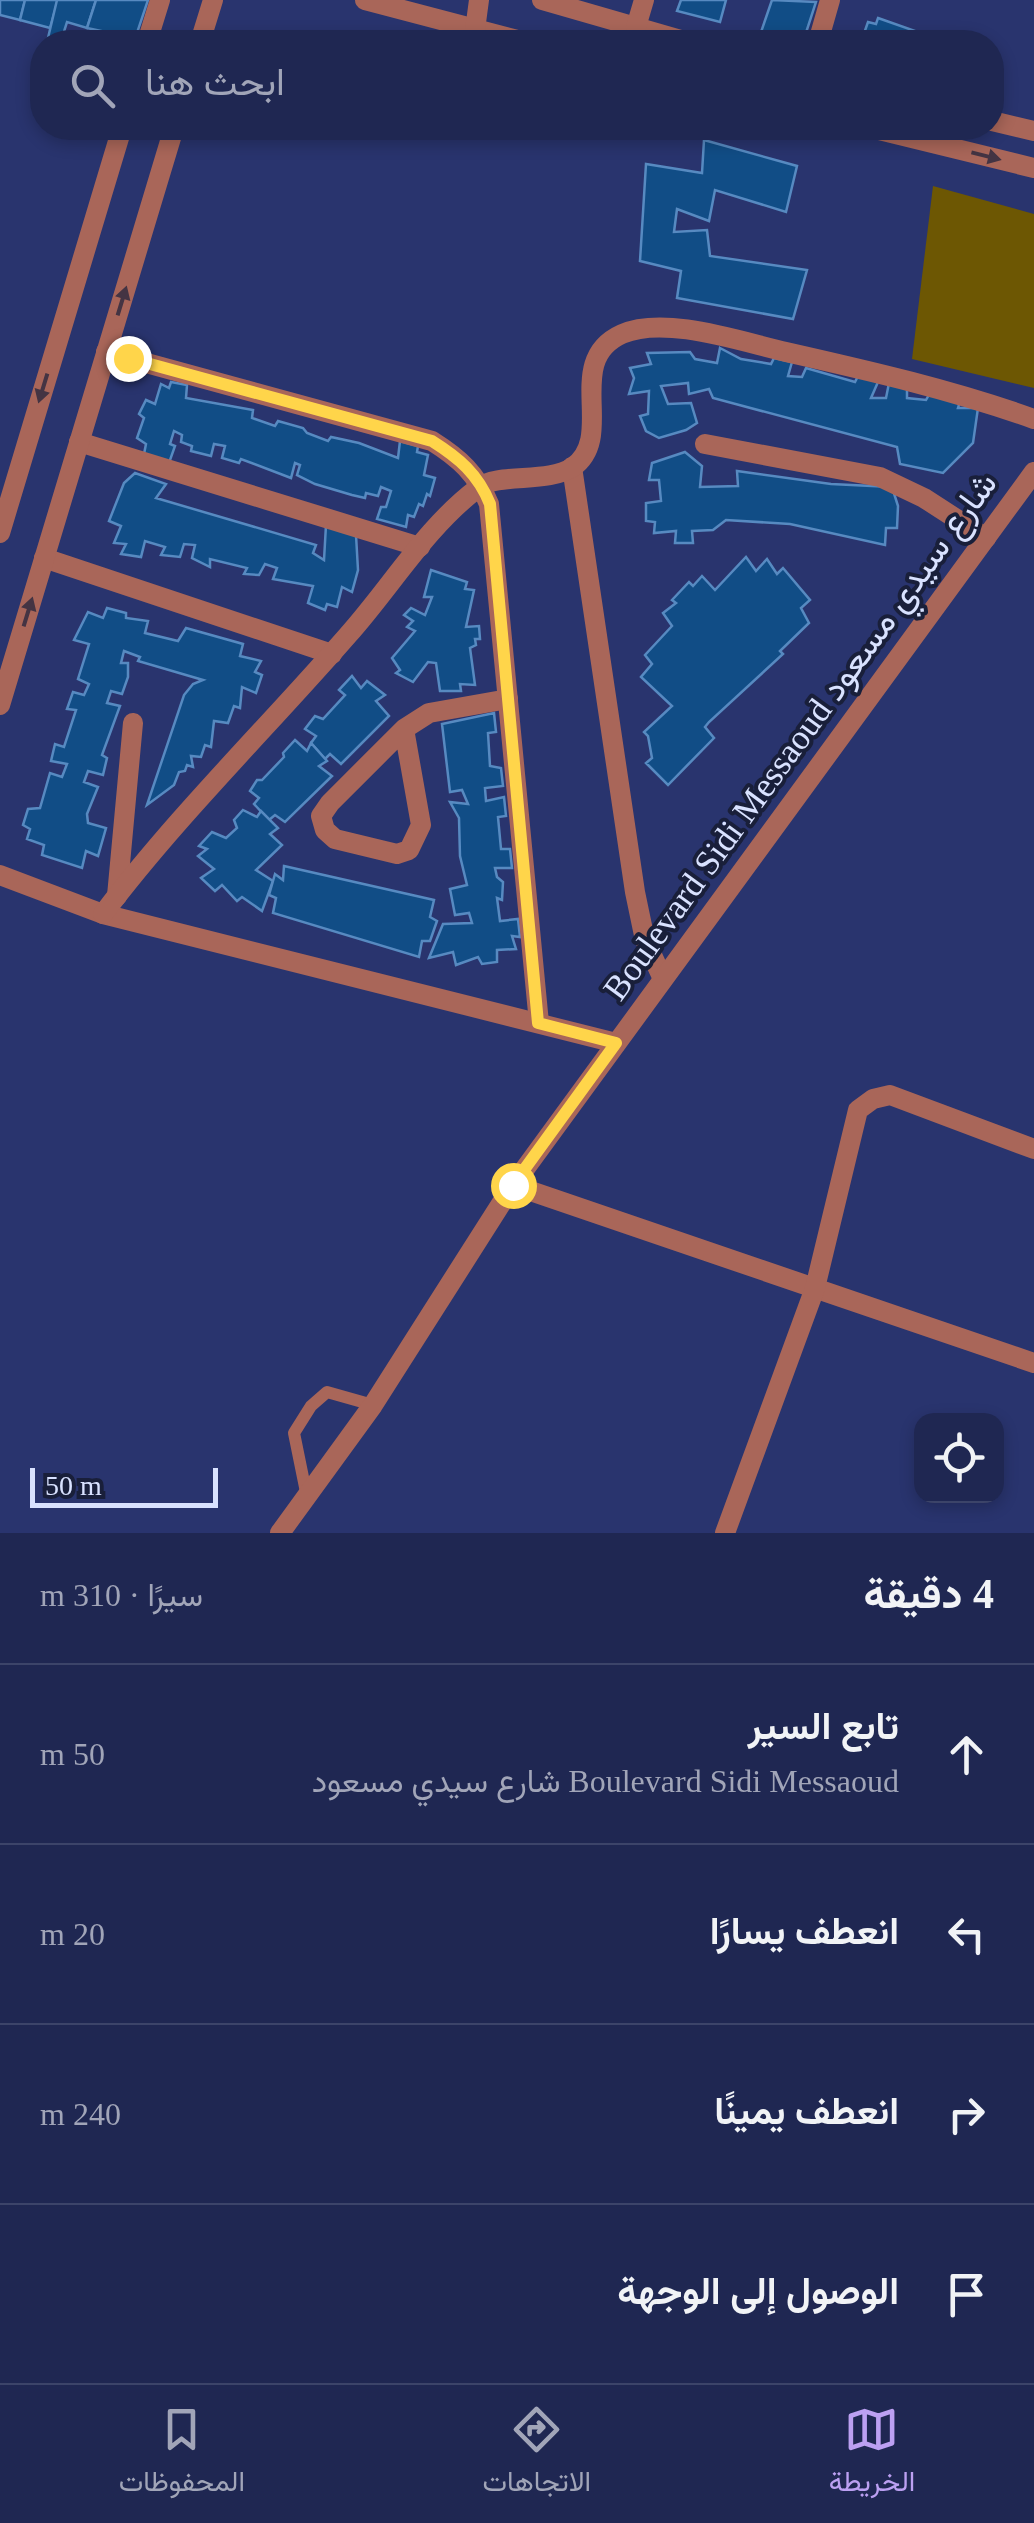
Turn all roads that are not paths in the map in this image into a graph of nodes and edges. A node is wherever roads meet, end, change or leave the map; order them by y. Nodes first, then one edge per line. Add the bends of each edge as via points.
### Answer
1 (160, 0) edge
2 (213, 0) edge
3 (366, 0) edge
4 (479, 0) edge
5 (542, 0) edge
6 (644, 0) edge
7 (830, 0) edge
8 (636, 28) junction
9 (151, 30) edge
10 (204, 30) edge
11 (475, 30) joint
12 (643, 30) edge
13 (821, 30) edge
14 (1004, 124) edge
15 (1034, 131) edge
16 (118, 140) edge
17 (170, 140) edge
18 (920, 140) edge
19 (1034, 168) edge
20 (106, 352) junction
21 (1034, 419) edge
22 (79, 442) junction
23 (705, 444) dead end
24 (572, 468) junction
25 (1034, 472) edge
26 (482, 484) junction
27 (0, 533) edge
28 (986, 538) junction
29 (420, 546) junction
30 (44, 558) junction
31 (332, 654) junction
32 (508, 698) junction
33 (0, 705) edge
34 (133, 724) dead end
35 (404, 729) junction
36 (0, 874) edge
37 (117, 896) junction
38 (103, 914) junction
39 (664, 979) junction
40 (538, 1023) junction
41 (616, 1043) junction
42 (1034, 1149) edge
43 (513, 1185) junction
44 (814, 1288) junction
45 (1034, 1362) edge
46 (374, 1405) junction
47 (307, 1497) junction
48 (280, 1533) edge
49 (726, 1533) edge

1 - 9 street
2 - 10 street
3 - 11 street
4 - 11 street
5 - 8 street
6 - 8 street
7 - 13 street
8 - 12 street
14 - 15 street
16 -> 27 street
20 -> 17 street
18 -> 19 street
20 - 22 street
20 - 26 street via 432,441
21 - 24 street via 908,380 687,330 646,329 622,334 602,351 590,376 592,433
22 - 29 street
22 - 30 street
23 - 28 street via 880,477
24 - 26 street
24 - 39 street via 635,892
25 - 28 street, Boulevard Sidi Messaoud شارع سيدي مسعود
26 - 29 street
26 - 32 street via 490,504
28 - 39 street, Boulevard Sidi Messaoud شارع سيدي مسعود
29 - 31 street
30 - 31 street
33 -> 30 street
31 - 37 street
32 - 35 street via 429,713
32 - 40 street
34 - 37 street
35 - 35 street via 321,816 335,840 396,854 416,841 421,825
36 - 38 street
37 - 38 street
38 - 40 street
39 - 41 street, Boulevard Sidi Messaoud شارع سيدي مسعود
40 - 41 street
41 - 43 street, Boulevard Sidi Messaoud شارع سيدي مسعود
42 - 44 street via 890,1095 873,1100 858,1110
43 - 44 street
43 - 46 street, Boulevard Sidi Messaoud شارع سيدي مسعود
44 - 45 street
44 - 49 street
46 - 47 street, Boulevard Sidi Messaoud شارع سيدي مسعود
46 - 47 lane via 327,1392 310,1406 294,1433
47 - 48 street, Boulevard Sidi Messaoud شارع سيدي مسعود

